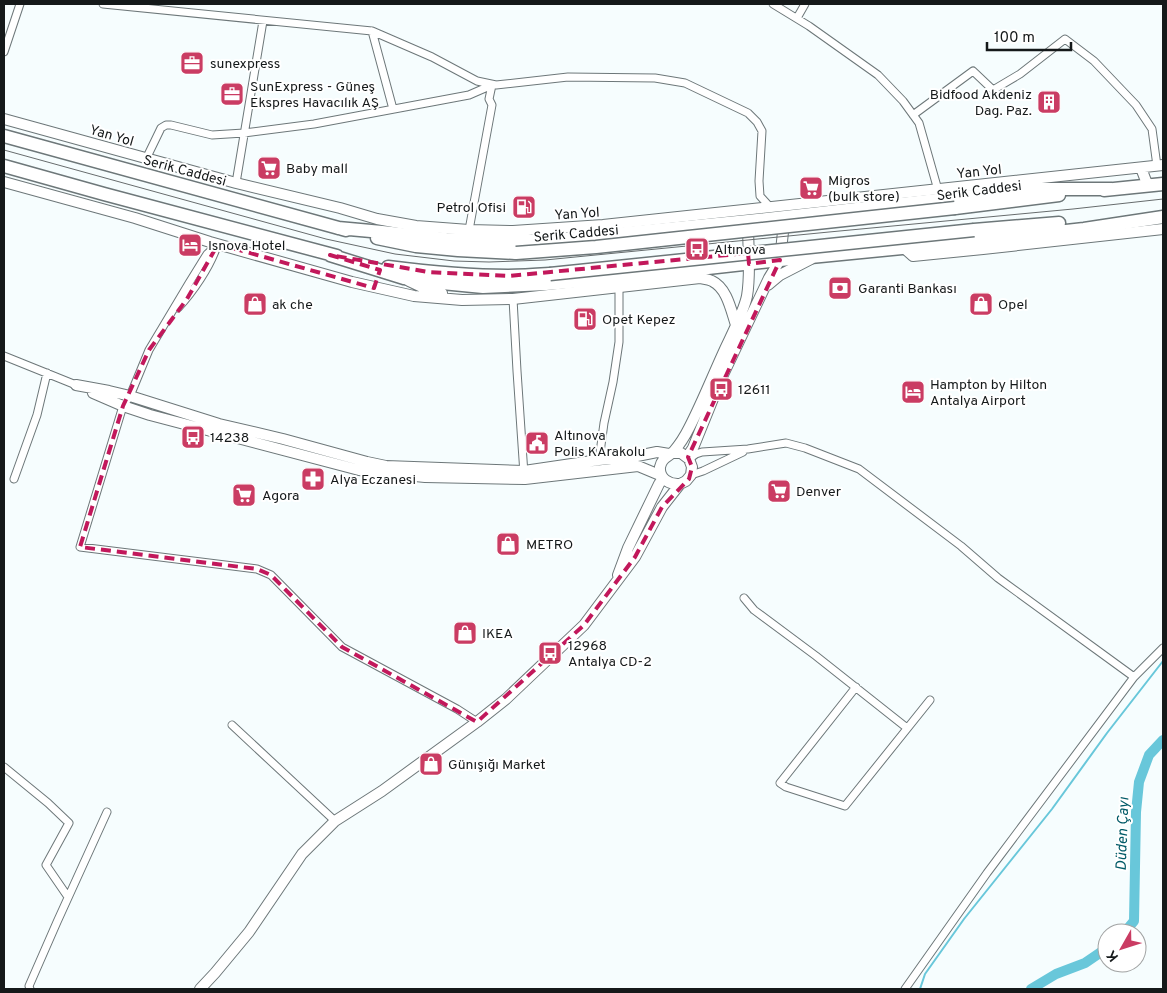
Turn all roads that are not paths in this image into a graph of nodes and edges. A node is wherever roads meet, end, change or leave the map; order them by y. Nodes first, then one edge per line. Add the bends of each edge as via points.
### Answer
1 (20, 4) edge
2 (103, 4) edge
3 (773, 4) edge
4 (805, 4) edge
5 (797, 18) junction
6 (263, 21) junction
7 (372, 31) junction
8 (4, 52) edge
9 (492, 84) junction
10 (393, 109) junction
11 (913, 115) junction
12 (4, 119) edge
13 (244, 133) junction
14 (4, 136) edge
15 (135, 156) junction
16 (146, 159) junction
17 (4, 166) edge
18 (1160, 166) edge
19 (1141, 168) junction
20 (130, 171) junction
21 (147, 175) junction
22 (4, 182) edge
23 (236, 183) junction
24 (1163, 184) edge
25 (979, 185) junction
26 (1150, 185) junction
27 (1110, 189) junction
28 (938, 190) junction
29 (995, 193) junction
30 (104, 194) junction
31 (760, 196) junction
32 (917, 201) junction
33 (139, 204) junction
34 (109, 211) junction
35 (774, 212) junction
36 (751, 215) junction
37 (126, 216) junction
38 (1163, 216) edge
39 (1148, 225) junction
40 (338, 228) junction
41 (1163, 229) edge
42 (469, 230) junction
43 (218, 244) junction
44 (330, 255) junction
45 (817, 256) junction
46 (780, 260) junction
47 (749, 264) junction
48 (638, 276) junction
49 (404, 278) junction
50 (619, 286) junction
51 (764, 289) junction
52 (748, 291) junction
53 (456, 299) junction
54 (727, 299) junction
55 (513, 300) junction
56 (736, 325) junction
57 (4, 356) edge
58 (47, 373) junction
59 (76, 385) junction
60 (130, 396) junction
61 (123, 406) junction
62 (748, 449) junction
63 (671, 454) junction
64 (688, 458) junction
65 (599, 460) junction
66 (524, 475) junction
67 (691, 476) junction
68 (663, 477) junction
69 (14, 479) dead end
70 (680, 484) junction
71 (614, 585) junction
72 (744, 598) dead end
73 (1163, 648) edge
74 (1134, 677) junction
75 (856, 687) junction
76 (930, 700) dead end
77 (477, 722) junction
78 (232, 725) dead end
79 (907, 728) junction
80 (4, 767) edge
81 (107, 812) dead end
82 (335, 821) junction
83 (68, 897) junction
84 (30, 989) edge
85 (200, 989) edge
86 (905, 989) edge

1 - 8 street
2 - 6 street
3 - 5 street
4 - 5 street
5 - 11 street via 878,75
6 - 7 street
6 - 13 street
7 - 9 street via 477,81
7 - 10 street
9 - 10 street via 469,95
9 - 31 street via 568,77 655,78 685,83 748,113 757,122 762,131
9 - 42 street via 489,99 492,105
10 - 13 street
11 - 18 street via 973,71 993,90 1066,39 1094,61 1136,105 1152,129
11 - 28 street via 919,122
12 - 15 street, Yan Yol
13 - 16 street via 212,136 166,125 161,128
13 - 23 street
14 - 20 highway, Serik Caddesi
15 - 16 street, Yan Yol
15 - 20 street
16 - 21 street via 149,166
16 - 23 street, Yan Yol
17 - 30 highway
18 - 19 street, Yan Yol
19 - 25 street, Yan Yol
19 - 26 street
20 - 21 highway, Serik Caddesi
21 - 40 highway, Serik Caddesi
22 - 34 street
23 - 42 street, Yan Yol via 377,219
24 - 26 highway, Serik Caddesi
25 - 28 street, Yan Yol
25 - 29 street
26 - 27 highway, Serik Caddesi
27 - 29 highway via 1033,189
27 - 40 highway, Serik Caddesi, bridge via 596,247 516,253 416,246
28 - 32 street
28 - 35 street, Yan Yol
29 - 32 highway
30 - 33 highway
30 - 34 street
31 - 35 street
31 - 36 street
32 - 35 highway
33 - 37 street
33 - 44 highway
34 - 37 street
35 - 36 highway
35 - 46 street via 783,232
36 - 40 highway via 544,241 446,239
36 - 42 street, Yan Yol via 513,232
36 - 47 street
37 - 43 street
38 - 39 highway
38 - 44 highway, bridge via 974,230 508,276 428,272
39 - 41 street
39 - 45 highway via 1003,238 908,252
43 - 53 street via 357,283 414,296
43 - 60 street via 207,254 149,350
44 - 49 highway
45 - 46 highway
45 - 51 street via 780,275
46 - 47 highway
46 - 51 street
47 - 48 highway
47 - 52 street
48 - 49 highway via 483,286
48 - 50 street
49 - 53 street via 426,290 449,294
50 - 54 street via 700,278 718,285
50 - 55 street
50 - 65 street via 619,342
51 - 64 street
52 - 54 street via 740,298
52 - 56 street
53 - 55 street
54 - 56 street
55 - 66 street
56 - 63 street via 689,429
57 - 58 street
58 - 59 street
58 - 69 street via 37,415
59 - 60 street
59 - 61 street
60 - 61 street
60 - 66 street via 219,424 386,466
61 - 66 street via 359,470 426,477
61 - 77 street via 80,546 257,569 271,575 342,647
62 - 64 street via 702,452
62 - 67 street
62 - 74 street via 786,443 859,469 998,578
63 - 64 street via 681,453
63 - 65 street via 657,452 632,458
63 - 68 street via 660,466
64 - 67 street
65 - 66 street
66 - 68 street via 638,466
67 - 70 street
68 - 70 street via 668,482
68 - 71 street via 628,548
70 - 71 street
71 - 77 street via 584,625
72 - 75 street via 754,610
73 - 74 street
74 - 86 street via 987,873
75 - 79 street
75 - 79 street via 780,783 786,788 845,806
76 - 79 street
77 - 82 street via 382,792
78 - 82 street
80 - 83 street via 68,823 46,865
81 - 83 street
82 - 85 street via 302,854 249,932
83 - 84 street

